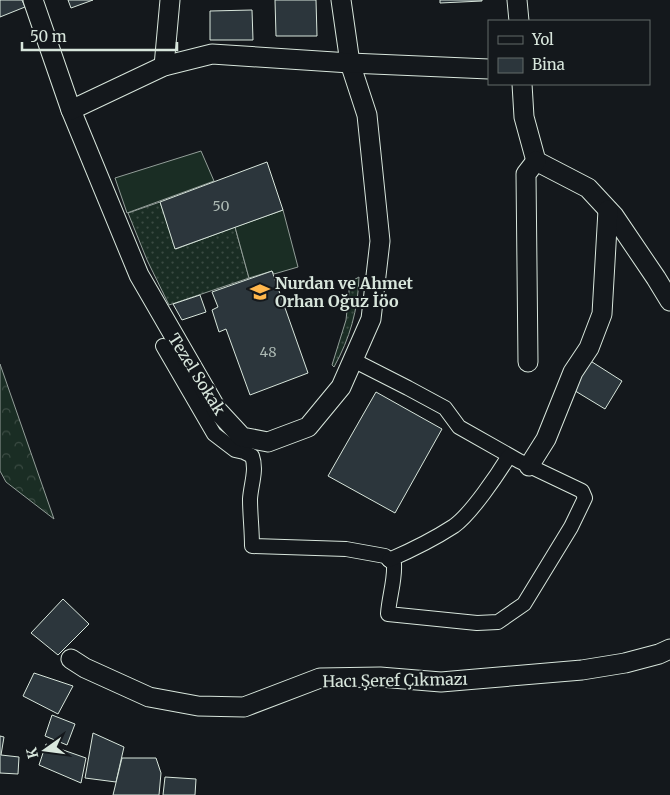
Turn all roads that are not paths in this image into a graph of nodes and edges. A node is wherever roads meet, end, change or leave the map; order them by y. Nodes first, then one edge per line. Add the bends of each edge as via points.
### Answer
1 (33, 0) edge
2 (170, 0) edge
3 (341, 0) edge
4 (517, 0) edge
5 (518, 20) edge
6 (350, 63) junction
7 (164, 66) junction
8 (488, 69) edge
9 (522, 85) edge
10 (71, 110) junction
11 (536, 161) junction
12 (608, 210) junction
13 (670, 301) edge
14 (163, 346) dead end
15 (353, 360) junction
16 (528, 362) dead end
17 (510, 456) junction
18 (529, 466) junction
19 (390, 560) junction
20 (670, 649) edge
21 (70, 659) dead end

1 - 10 street, Tezel Sokak
2 - 7 street
3 - 6 street, Tezel Sokak
4 - 5 street
6 - 7 street via 212,54
6 - 8 street
6 - 15 street, Tezel Sokak via 366,115 380,241 371,319
7 - 10 street
9 - 11 street via 524,117
10 - 15 street, Tezel Sokak via 139,275 217,410 242,436 268,442 308,427 341,387
11 - 12 street via 588,188
11 - 16 street via 526,174
12 - 13 street
12 - 18 street via 602,314 589,348 573,372 546,439
14 - 19 street via 214,434 235,450 252,456 255,465 250,499 252,546 346,549 378,554
15 - 17 street via 445,408 460,427
17 - 18 street
17 - 19 street via 456,525
18 - 19 street via 582,491 585,498 524,604 498,622 477,623 388,614 395,577 394,564
20 - 21 street, Hacı Şeref Çıkmazı via 625,663 582,670 441,682 380,677 320,678 244,707 198,706 150,696

